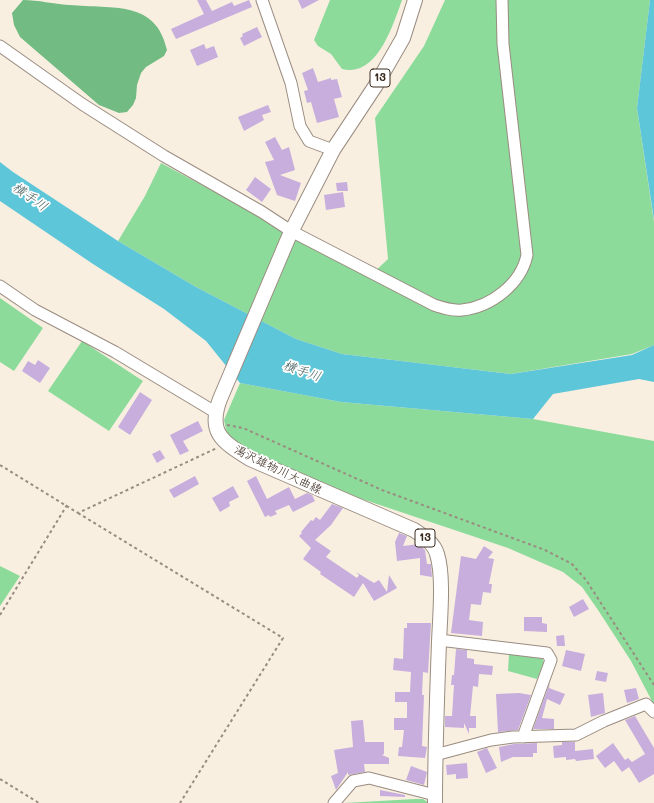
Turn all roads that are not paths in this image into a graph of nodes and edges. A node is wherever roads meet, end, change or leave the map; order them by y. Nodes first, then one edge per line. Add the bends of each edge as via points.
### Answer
1 (262, 0) edge
2 (415, 0) edge
3 (502, 0) edge
4 (0, 46) edge
5 (333, 150) junction
6 (291, 233) junction
7 (0, 286) edge
8 (217, 411) junction
9 (439, 640) junction
10 (654, 712) edge
11 (523, 737) junction
12 (435, 755) junction
13 (435, 799) edge
14 (334, 803) edge

1 - 5 street via 291,83 300,126 309,141
2 - 5 main road, 13 via 403,38 376,85
3 - 6 street via 503,44 527,255 524,267 517,278 495,298 482,304 460,310 448,309 434,305
4 - 6 street via 82,104 164,156 262,212
5 - 6 main road, 13
6 - 8 main road, 13
7 - 8 street via 35,310 115,352
8 - 9 main road, 湯沢雄物川大曲線 / 13 via 218,433 226,444 250,459 414,530 429,542 437,552 439,564
9 - 11 street via 547,653 551,660
9 - 12 main road, 湯沢雄物川大曲線 / 13
10 - 11 street via 646,704 576,735
11 - 12 street via 491,740
12 - 13 main road, 湯沢雄物川大曲線 / 13
13 - 14 street via 369,778 353,781

